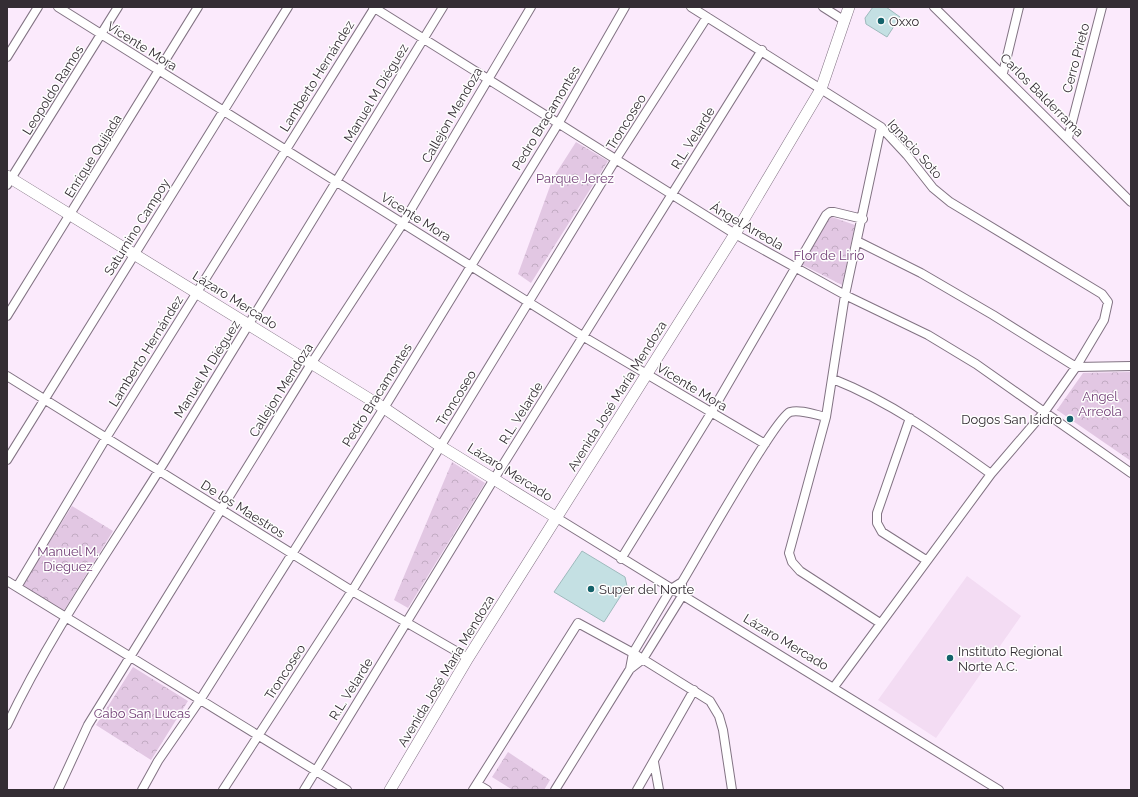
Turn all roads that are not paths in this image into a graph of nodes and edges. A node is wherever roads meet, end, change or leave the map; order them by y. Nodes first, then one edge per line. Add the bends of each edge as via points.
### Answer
1 (38, 7) edge
2 (58, 7) edge
3 (118, 7) edge
4 (198, 7) edge
5 (288, 7) edge
6 (374, 7) edge
7 (442, 7) edge
8 (531, 7) edge
9 (625, 7) edge
10 (691, 7) edge
11 (823, 7) edge
12 (849, 7) edge
13 (934, 7) edge
14 (1019, 7) edge
15 (1102, 7) edge
16 (707, 17) junction
17 (845, 21) junction
18 (101, 35) junction
19 (423, 39) junction
20 (762, 50) junction
21 (7, 57) edge
22 (159, 71) junction
23 (1003, 73) junction
24 (487, 78) junction
25 (821, 88) junction
26 (223, 112) junction
27 (558, 124) junction
28 (881, 127) junction
29 (1068, 138) junction
30 (285, 149) junction
31 (616, 159) junction
32 (8, 180) edge
33 (336, 182) junction
34 (672, 195) junction
35 (1131, 202) edge
36 (70, 216) junction
37 (863, 219) junction
38 (403, 223) junction
39 (735, 234) junction
40 (857, 241) junction
41 (134, 255) junction
42 (470, 266) junction
43 (795, 267) junction
44 (196, 292) junction
45 (845, 295) junction
46 (530, 303) junction
47 (7, 316) edge
48 (249, 325) junction
49 (584, 337) junction
50 (311, 364) junction
51 (1131, 366) edge
52 (1076, 367) junction
53 (647, 374) junction
54 (7, 376) edge
55 (832, 379) junction
56 (45, 398) junction
57 (384, 408) junction
58 (1045, 411) junction
59 (711, 413) junction
60 (826, 417) junction
61 (910, 418) junction
62 (106, 438) junction
63 (765, 444) junction
64 (440, 446) junction
65 (7, 460) edge
66 (159, 471) junction
67 (991, 474) junction
68 (1131, 474) edge
69 (494, 479) junction
70 (222, 510) junction
71 (557, 518) junction
72 (292, 554) junction
73 (621, 559) junction
74 (926, 560) junction
75 (7, 581) edge
76 (682, 582) junction
77 (17, 587) junction
78 (671, 589) junction
79 (352, 591) junction
80 (682, 596) junction
81 (66, 617) junction
82 (406, 622) junction
83 (880, 623) junction
84 (633, 653) junction
85 (129, 657) junction
86 (468, 658) junction
87 (643, 659) junction
88 (630, 669) junction
89 (834, 687) junction
90 (694, 690) junction
91 (200, 700) junction
92 (7, 725) edge
93 (258, 735) junction
94 (654, 762) junction
95 (315, 771) junction
96 (475, 787) edge
97 (58, 790) edge
98 (142, 790) edge
99 (223, 790) edge
100 (304, 790) edge
101 (347, 790) edge
102 (390, 790) edge
103 (487, 790) edge
104 (555, 790) edge
105 (637, 790) edge
106 (659, 790) edge
107 (732, 790) edge
108 (999, 790) edge

1 - 21 street
2 - 18 street, Vicente Mora
3 - 18 street, Leopoldo Ramos
4 - 22 street, Enrique Quijada
5 - 26 street, Saturnino Campoy
6 - 19 street, Ángel Arreola
6 - 30 street, Lamberto Hernández
7 - 19 street, Manuel M Diéguez
8 - 24 street, Callejon Mendoza
9 - 27 street, Pedro Bracamontes
10 - 16 street, Ignacio Soto
11 - 17 street
12 - 17 street, Avenida José María Mendoza
13 - 23 street, Carlos Balderrama
14 - 23 street
15 - 29 street, Cerro Prieto
16 - 20 street, Ignacio Soto
16 - 31 street, Troncoseo
17 - 25 street, Avenida José María Mendoza
18 - 22 street, Vicente Mora
18 - 32 street, Leopoldo Ramos
19 - 24 street, Ángel Arreola
19 - 33 street, Manuel M Diéguez
20 - 25 street, Ignacio Soto
20 - 34 street, R.L. Velarde
22 - 26 street, Vicente Mora
22 - 36 street, Enrique Quijada
23 - 29 street, Carlos Balderrama
24 - 27 street, Ángel Arreola
24 - 38 street, Callejon Mendoza
25 - 28 street, Ignacio Soto
25 - 39 street, Avenida José María Mendoza
26 - 30 street, Vicente Mora
26 - 41 street, Saturnino Campoy
27 - 31 street, Ángel Arreola
27 - 42 street, Pedro Bracamontes
28 - 37 street
28 - 52 street, Ignacio Soto via 933,188 950,202 1102,294 1108,302 1104,320
29 - 35 street, Carlos Balderrama
30 - 33 street, Vicente Mora
30 - 44 street, Lamberto Hernández
31 - 34 street, Ángel Arreola
31 - 46 street, Troncoseo
32 - 36 street, Lázaro Mercado
33 - 38 street, Vicente Mora
33 - 48 street, Manuel M Diéguez
34 - 39 street, Ángel Arreola
34 - 49 street, R.L. Velarde
36 - 41 street, Lázaro Mercado
36 - 47 street, Enrique Quijada
37 - 40 street
37 - 43 street via 830,212
38 - 42 street, Vicente Mora
38 - 50 street, Callejon Mendoza
39 - 43 street, Ángel Arreola
39 - 53 street, Avenida José María Mendoza
40 - 45 street
40 - 52 street via 921,273
41 - 44 street, Lázaro Mercado
41 - 56 street, Saturnino Campoy
42 - 46 street, Vicente Mora
42 - 57 street, Pedro Bracamontes
43 - 45 street, Ángel Arreola
43 - 59 street
44 - 48 street, Lázaro Mercado
44 - 62 street, Lamberto Hernández
45 - 55 street
45 - 58 street, Ángel Arreola via 928,335
46 - 49 street, Vicente Mora
46 - 64 street, Troncoseo
48 - 50 street, Lázaro Mercado
48 - 66 street, Manuel M Diéguez
49 - 53 street, Vicente Mora
49 - 69 street, R.L. Velarde
50 - 57 street, Lázaro Mercado
50 - 70 street, Callejon Mendoza
51 - 52 street
52 - 58 street
53 - 59 street, Vicente Mora
53 - 71 street, Avenida José María Mendoza
54 - 56 street, De los Maestros
55 - 60 street
55 - 61 street via 877,399
56 - 62 street, De los Maestros
56 - 65 street, Saturnino Campoy
57 - 64 street, Lázaro Mercado
57 - 72 street, Pedro Bracamontes
58 - 67 street
58 - 68 street, Ángel Arreola
59 - 63 street, Vicente Mora
59 - 73 street
60 - 63 street via 790,412
60 - 83 street via 789,553 792,562 800,571
61 - 67 street
61 - 74 street via 877,513 877,523 882,532
62 - 66 street, De los Maestros
62 - 77 street, Lamberto Hernández
63 - 76 street
64 - 69 street, Lázaro Mercado
64 - 79 street, Troncoseo
66 - 70 street, De los Maestros
66 - 81 street, Manuel M Diéguez
67 - 74 street
69 - 71 street, Lázaro Mercado
69 - 82 street, R.L. Velarde
70 - 72 street, De los Maestros
70 - 85 street, Callejon Mendoza
71 - 73 street, Lázaro Mercado
71 - 86 street, Avenida José María Mendoza
72 - 79 street, De los Maestros
72 - 91 street, Pedro Bracamontes
73 - 78 street, Lázaro Mercado
74 - 83 street
75 - 77 street
76 - 78 street
76 - 80 street
77 - 81 street
78 - 80 street, Lázaro Mercado
78 - 84 street
79 - 82 street, De los Maestros
79 - 93 street, Troncoseo
80 - 87 street
80 - 89 street, Lázaro Mercado
81 - 85 street
81 - 92 street, Manuel M Diéguez
82 - 86 street, De los Maestros
82 - 95 street, R.L. Velarde
83 - 89 street
84 - 87 street
84 - 88 street
84 - 96 street via 578,623
85 - 91 street
85 - 97 street, Callejon Mendoza via 88,724
86 - 102 street, Avenida José María Mendoza
87 - 88 street
87 - 90 street
88 - 104 street
89 - 108 street, Lázaro Mercado
90 - 94 street
90 - 107 street via 710,702 719,716
91 - 93 street
91 - 98 street, Pedro Bracamontes via 158,761
93 - 95 street
93 - 99 street, Troncoseo
94 - 105 street
94 - 106 street
95 - 100 street, R.L. Velarde
95 - 101 street
96 - 103 street

